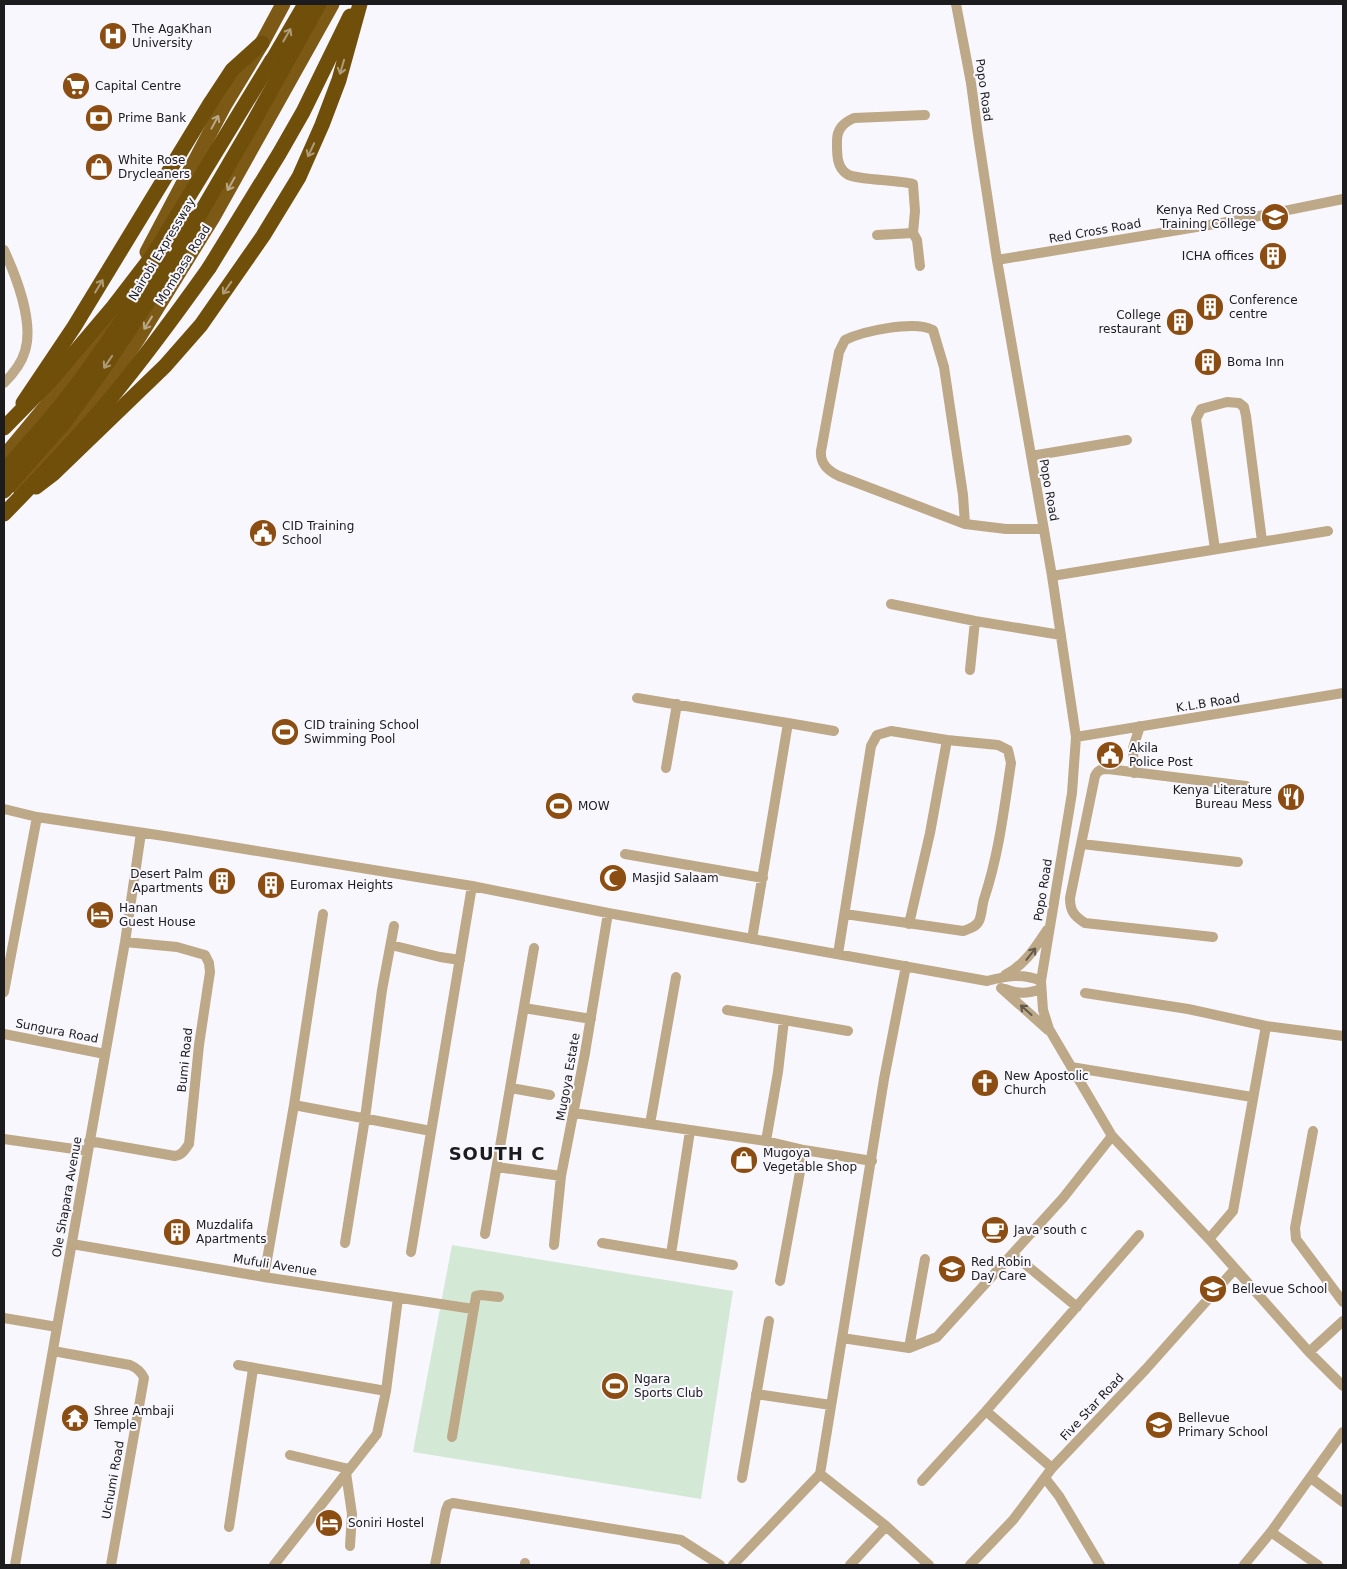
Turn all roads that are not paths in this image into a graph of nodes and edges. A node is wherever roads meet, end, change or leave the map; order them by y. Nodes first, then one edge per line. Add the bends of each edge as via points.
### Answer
1 (283, 4) edge
2 (305, 4) edge
3 (319, 4) edge
4 (332, 4) edge
5 (356, 4) edge
6 (360, 4) edge
7 (956, 4) edge
8 (262, 43) junction
9 (272, 60) junction
10 (925, 115) dead end
11 (1343, 199) edge
12 (913, 233) junction
13 (877, 235) dead end
14 (4, 250) edge
15 (997, 260) junction
16 (920, 266) dead end
17 (4, 383) edge
18 (4, 428) edge
19 (1126, 440) dead end
20 (1031, 456) junction
21 (4, 458) edge
22 (4, 470) edge
23 (4, 491) edge
24 (4, 508) edge
25 (4, 514) edge
26 (965, 524) junction
27 (1043, 528) junction
28 (1328, 531) dead end
29 (1262, 541) junction
30 (1216, 548) junction
31 (1052, 576) junction
32 (891, 604) dead end
33 (975, 621) junction
34 (1061, 635) junction
35 (970, 670) dead end
36 (1343, 693) edge
37 (637, 698) dead end
38 (677, 704) junction
39 (788, 723) junction
40 (1140, 726) junction
41 (834, 731) dead end
42 (1076, 737) junction
43 (947, 740) junction
44 (666, 768) dead end
45 (1134, 773) junction
46 (1246, 786) dead end
47 (4, 809) edge
48 (37, 817) junction
49 (142, 833) junction
50 (1082, 844) junction
51 (626, 854) dead end
52 (1238, 862) dead end
53 (763, 878) junction
54 (472, 886) junction
55 (608, 913) junction
56 (323, 914) dead end
57 (845, 914) junction
58 (1051, 923) junction
59 (909, 924) junction
60 (394, 926) dead end
61 (1213, 937) dead end
62 (752, 938) junction
63 (125, 942) junction
64 (391, 945) junction
65 (534, 948) dead end
66 (838, 954) junction
67 (460, 960) junction
68 (906, 966) junction
69 (676, 977) dead end
70 (1002, 977) junction
71 (987, 981) junction
72 (1041, 985) junction
73 (1001, 988) junction
74 (4, 992) edge
75 (1085, 993) dead end
76 (524, 1008) junction
77 (727, 1010) dead end
78 (591, 1020) junction
79 (784, 1020) junction
80 (1266, 1026) junction
81 (848, 1031) dead end
82 (1051, 1032) junction
83 (4, 1034) edge
84 (1343, 1036) edge
85 (105, 1054) junction
86 (1071, 1068) junction
87 (511, 1088) junction
88 (550, 1095) dead end
89 (1252, 1097) junction
90 (294, 1105) junction
91 (574, 1113) junction
92 (365, 1118) junction
93 (650, 1124) junction
94 (431, 1131) junction
95 (690, 1131) junction
96 (1313, 1131) dead end
97 (1112, 1136) junction
98 (4, 1139) edge
99 (766, 1141) junction
100 (89, 1146) junction
101 (804, 1150) junction
102 (872, 1161) junction
103 (498, 1167) junction
104 (561, 1176) junction
105 (485, 1234) dead end
106 (1139, 1235) dead end
107 (1209, 1239) junction
108 (345, 1242) dead end
109 (602, 1243) dead end
110 (72, 1244) junction
111 (554, 1245) dead end
112 (411, 1252) dead end
113 (671, 1254) junction
114 (1013, 1254) junction
115 (925, 1259) dead end
116 (733, 1265) dead end
117 (1234, 1268) junction
118 (264, 1277) junction
119 (780, 1281) dead end
120 (499, 1297) dead end
121 (398, 1298) junction
122 (1343, 1302) edge
123 (1077, 1307) junction
124 (473, 1310) junction
125 (4, 1318) edge
126 (769, 1321) dead end
127 (1343, 1321) edge
128 (57, 1327) junction
129 (842, 1338) junction
130 (908, 1348) junction
131 (53, 1351) junction
132 (1309, 1352) junction
133 (238, 1365) dead end
134 (253, 1369) junction
135 (1343, 1386) edge
136 (386, 1391) junction
137 (756, 1394) junction
138 (831, 1405) junction
139 (986, 1411) junction
140 (1343, 1432) edge
141 (452, 1437) dead end
142 (290, 1455) dead end
143 (1052, 1468) junction
144 (348, 1471) junction
145 (820, 1474) junction
146 (742, 1478) dead end
147 (1044, 1478) junction
148 (1311, 1478) junction
149 (922, 1481) dead end
150 (1343, 1502) edge
151 (886, 1526) junction
152 (229, 1527) dead end
153 (1271, 1532) junction
154 (350, 1546) dead end
155 (15, 1565) edge
156 (111, 1565) edge
157 (274, 1565) edge
158 (435, 1565) edge
159 (720, 1565) edge
160 (733, 1565) edge
161 (850, 1565) edge
162 (929, 1565) edge
163 (970, 1565) edge
164 (1100, 1565) edge
165 (1244, 1565) edge
166 (1318, 1565) edge

1 - 8 highway
9 -> 2 highway, Nairobi Expressway
3 -> 23 highway, Nairobi Expressway via 155,291 64,423
4 -> 24 highway, Mombasa Road via 213,217 139,337 109,382
5 - 25 highway, bridge via 303,112 209,268 110,400
6 -> 24 highway via 330,104 298,177 263,236 202,325 53,474
7 - 15 street, Popo Road via 972,83
18 -> 8 highway via 74,328 232,70
21 -> 8 highway via 112,321 224,106
9 - 18 highway, bridge via 153,255 52,379
9 - 22 highway, Nairobi Expressway, bridge via 152,275 57,410
10 - 12 street via 854,118 838,129 836,138 838,162 846,174 913,184
11 - 15 street, Red Cross Road via 1239,220
12 - 13 street
12 - 16 street
14 - 17 street via 21,294 27,328 25,352
15 - 20 street, Popo Road
19 - 20 street
20 - 27 street, Popo Road
26 - 26 street via 832,473 825,466 821,456 822,444 839,352 845,340 901,327 921,326 933,330 946,376
26 - 27 street via 1006,529
27 - 31 street, Popo Road
28 - 29 street
29 - 30 street
29 - 30 street via 1244,407 1240,403 1227,402 1201,409 1196,419
30 - 31 street
31 - 34 street, Popo Road
32 - 33 street
33 - 34 street
33 - 35 street
34 - 42 street, Popo Road
36 - 40 street, K.L.B Road
37 - 38 street
38 - 39 street
38 - 44 street
39 - 41 street
39 - 53 street
40 - 42 street, K.L.B Road
40 - 45 street via 1133,748
42 - 58 street, Popo Road via 1072,793
43 - 57 street via 891,731 877,735 873,741
43 - 59 street
43 - 59 street via 998,745 1008,750 1012,763 999,844 980,921 974,927 964,931
45 - 46 street
45 - 50 street via 1108,769 1097,772
47 - 48 street
48 - 49 street
48 - 74 street
49 - 54 street
49 - 63 street, Ole Shapara Avenue
50 - 52 street
50 - 61 street via 1070,898 1075,916 1085,923
51 - 53 street
53 - 62 street
54 - 55 street
54 - 67 street
55 - 62 street
55 - 78 street, Mugoya Estate
56 - 90 street
57 - 59 street
57 - 66 street
70 -> 58 street via 1027,959
58 - 72 street, Popo Road
60 - 64 street
62 - 66 street
63 - 85 street, Ole Shapara Avenue
63 - 100 street, Bumi Road via 177,947 205,955 209,963 189,1144 179,1156
64 - 67 street
64 - 92 street
65 - 76 street
66 - 68 street
67 - 94 street
68 - 71 street
68 - 102 street
69 - 93 street
70 - 71 street
70 - 72 street via 1029,976
71 - 73 street
72 - 73 street via 1033,992 1020,993
72 - 82 street, Popo Road via 1043,1010
82 -> 73 street
75 - 80 street via 1188,1009
76 - 78 street
76 - 87 street
77 - 79 street
78 - 91 street, Mugoya Estate
79 - 81 street
79 - 99 street
80 - 84 street
80 - 89 street
82 - 86 street
83 - 85 street, Sungura Road
85 - 100 street, Ole Shapara Avenue
86 - 89 street
86 - 97 street
87 - 88 street
87 - 103 street
89 - 107 street via 1233,1211
90 - 92 street
90 - 118 street
91 - 93 street
91 - 104 street, Mugoya Estate
92 - 94 street
92 - 108 street
93 - 95 street
94 - 112 street
95 - 99 street
95 - 113 street
96 - 122 street via 1295,1228 1296,1239
97 - 107 street
97 - 114 street
98 - 100 street
99 - 101 street
100 - 110 street, Ole Shapara Avenue
101 - 102 street
101 - 119 street
102 - 129 street
103 - 104 street
103 - 105 street
104 - 111 street, Mugoya Estate
106 - 123 street
107 - 117 street
109 - 113 street
110 - 118 street, Mufuli Avenue
110 - 128 street, Ole Shapara Avenue
113 - 116 street
114 - 123 street
114 - 130 street via 937,1337
115 - 130 street
117 - 132 street
117 - 143 street, Five Star Road via 1146,1369
118 - 121 street, Mufuli Avenue
120 - 124 street via 476,1296
121 - 124 street, Mufuli Avenue
121 - 136 street
123 - 139 street
124 - 141 street
125 - 128 street
126 - 137 street
127 - 132 street
128 - 131 street, Ole Shapara Avenue
129 - 130 street
129 - 138 street
131 - 155 street, Ole Shapara Avenue
131 - 156 street, Uchumi Road via 130,1365 136,1367 144,1378
132 - 135 street
133 - 134 street
134 - 136 street
134 - 152 street
136 - 144 street via 377,1434
137 - 138 street
137 - 146 street
138 - 145 street
139 - 143 street
139 - 149 street
140 - 148 street
142 - 144 street
143 - 147 street, Five Star Road
144 - 154 street via 352,1514
144 - 157 street
145 - 151 street
145 - 160 street
147 - 163 street, Five Star Road via 1013,1520
147 - 164 street
148 - 150 street
148 - 153 street
151 - 161 street
151 - 162 street
153 - 165 street
153 - 166 street
158 - 159 street via 446,1510 453,1503 681,1540

